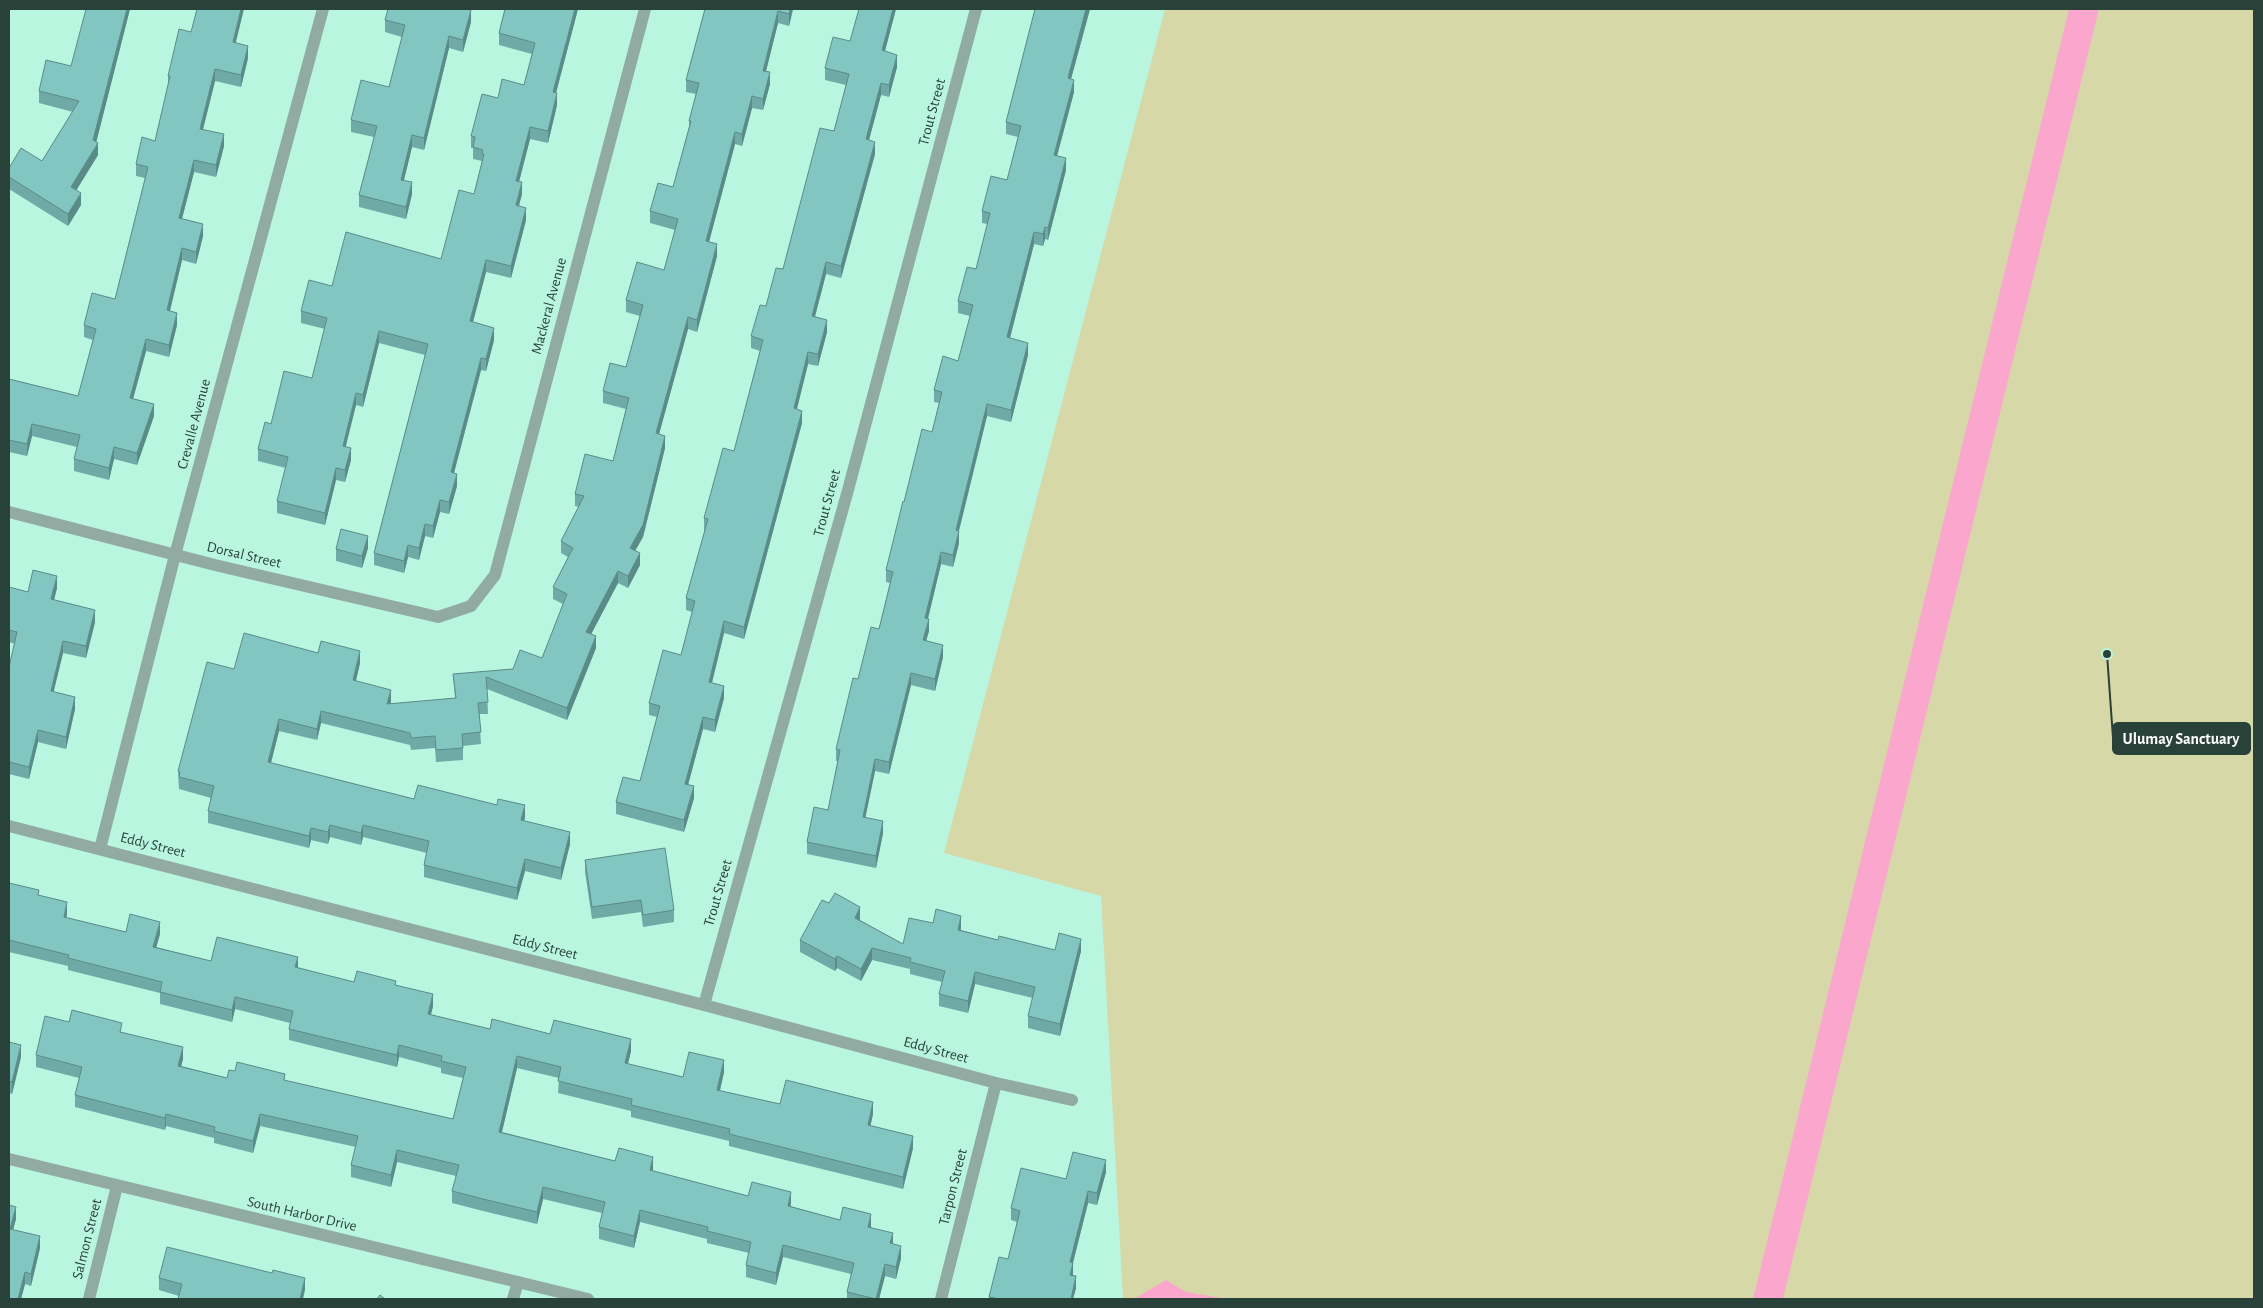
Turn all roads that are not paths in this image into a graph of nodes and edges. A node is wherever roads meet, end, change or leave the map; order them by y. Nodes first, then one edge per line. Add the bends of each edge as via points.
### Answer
1 (323, 9) edge
2 (645, 9) edge
3 (976, 9) edge
4 (9, 512) edge
5 (175, 555) junction
6 (471, 606) joint
7 (9, 826) edge
8 (100, 848) junction
9 (704, 1005) junction
10 (996, 1083) junction
11 (1072, 1100) dead end
12 (9, 1158) edge
13 (117, 1186) junction
14 (518, 1282) junction
15 (89, 1299) edge
16 (514, 1299) edge
17 (588, 1299) edge
18 (941, 1299) edge

1 - 5 street, Crevalle Avenue
2 - 6 street, Mackeral Avenue via 495,575
3 - 9 street, Trout Street via 848,490
4 - 5 street, Dorsal Street
5 - 6 street, Dorsal Street via 438,617
5 - 8 street, Crevalle Avenue
7 - 8 street, Eddy Street
8 - 9 street, Eddy Street
9 - 10 street, Eddy Street
10 - 11 street, Eddy Street
10 - 18 street, Tarpon Street
12 - 13 street, South Harbor Drive
13 - 14 street, South Harbor Drive
13 - 15 street, Salmon Street
14 - 16 street
14 - 17 street, South Harbor Drive

